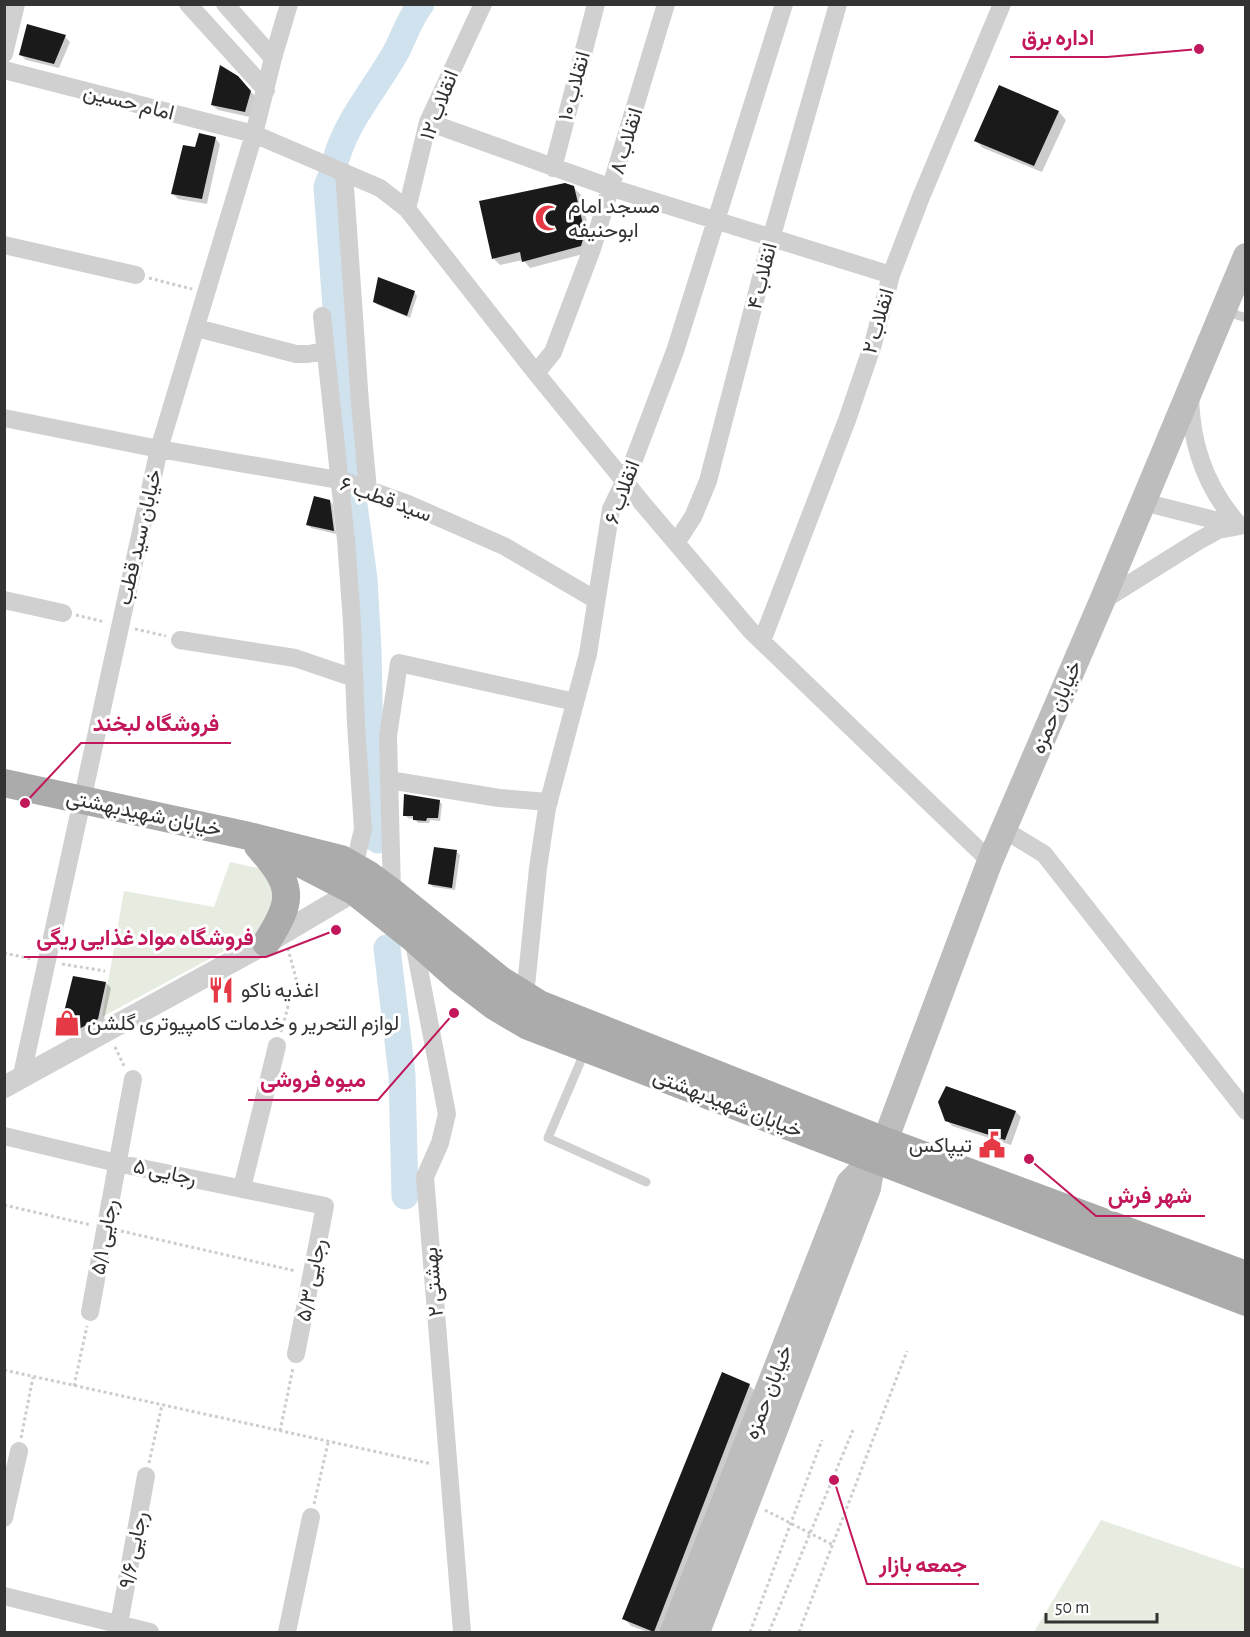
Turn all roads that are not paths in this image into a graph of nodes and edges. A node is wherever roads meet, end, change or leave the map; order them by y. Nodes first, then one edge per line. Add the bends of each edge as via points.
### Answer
1 (16, 4) edge
2 (188, 4) edge
3 (225, 4) edge
4 (289, 4) edge
5 (483, 4) edge
6 (596, 4) edge
7 (666, 4) edge
8 (783, 4) edge
9 (838, 4) edge
10 (1002, 4) edge
11 (4, 54) edge
12 (273, 58) junction
13 (4, 70) edge
14 (266, 90) junction
15 (428, 122) junction
16 (254, 134) junction
17 (553, 168) junction
18 (344, 172) junction
19 (612, 188) junction
20 (407, 209) junction
21 (717, 222) junction
22 (771, 239) junction
23 (4, 245) edge
24 (1245, 256) edge
25 (136, 275) road end
26 (891, 275) junction
27 (1234, 314) edge
28 (322, 316) dead end
29 (197, 328) junction
30 (325, 351) junction
31 (536, 373) junction
32 (1190, 387) junction
33 (4, 418) edge
34 (159, 449) junction
35 (339, 480) junction
36 (625, 482) junction
37 (368, 490) junction
38 (1143, 502) junction
39 (1243, 527) edge
40 (676, 543) junction
41 (4, 600) edge
42 (596, 600) junction
43 (1102, 601) junction
44 (63, 613) road end
45 (180, 640) road end
46 (762, 641) junction
47 (354, 678) junction
48 (575, 702) junction
49 (389, 780) junction
50 (4, 783) edge
51 (81, 799) junction
52 (549, 802) junction
53 (1003, 829) junction
54 (249, 836) junction
55 (990, 861) junction
56 (359, 878) junction
57 (392, 892) junction
58 (274, 938) junction
59 (413, 938) junction
60 (525, 996) junction
61 (277, 1046) road end
62 (586, 1048) junction
63 (134, 1079) road end
64 (13, 1083) edge
65 (1245, 1111) edge
66 (4, 1136) edge
67 (879, 1150) junction
68 (117, 1162) junction
69 (646, 1182) dead end
70 (242, 1188) junction
71 (326, 1206) joint
72 (1245, 1275) edge
73 (1245, 1302) edge
74 (90, 1312) road end
75 (296, 1354) road end
76 (19, 1451) road end
77 (147, 1476) road end
78 (311, 1517) road end
79 (4, 1518) edge
80 (4, 1596) edge
81 (119, 1624) junction
82 (150, 1632) edge
83 (287, 1632) edge
84 (462, 1632) edge
85 (673, 1632) edge
86 (697, 1632) edge

1 - 11 street
2 - 14 street
3 - 12 street
4 - 12 street, خیابان سید قطب
5 - 15 street, انقلاب ۱۲
6 - 17 street, انقلاب ۱۰
7 - 19 street, انقلاب ۸
8 - 21 street, انقلاب ۶
9 - 22 street, انقلاب ۴
10 - 26 street, انقلاب ۲
12 - 14 street, خیابان سید قطب
13 - 16 street, امام حسین
14 - 16 street, خیابان سید قطب
15 - 17 street
15 - 20 street, انقلاب ۱۲
16 - 18 street, امام حسین
16 - 29 street, خیابان سید قطب
17 - 19 street
18 - 20 street, امام حسین via 380,188
18 - 37 street
19 - 21 street
19 - 31 street, انقلاب ۸ via 553,352
20 - 31 street, امام حسین
21 - 22 street
21 - 36 street, انقلاب ۶ via 675,351
22 - 26 street
22 - 40 street, انقلاب ۴ via 708,481 693,518
23 - 25 street
24 - 27 main road, خیابان حمزه
26 - 46 street, انقلاب ۲ via 847,420
27 - 32 main road, خیابان حمزه
28 - 30 street
29 - 30 street via 296,354
29 - 34 street, خیابان سید قطب
30 - 35 street
31 - 36 street, امام حسین
32 - 38 main road, خیابان حمزه
32 - 39 street via 1196,443 1210,485 1223,507
33 - 34 street, سید قطب ۶
34 - 35 street, سید قطب ۶
34 - 51 street, خیابان سید قطب
35 - 37 street, سید قطب ۶
35 - 47 street
36 - 40 street, امام حسین
36 - 42 street, انقلاب ۶ via 611,509
37 - 42 street, سید قطب ۶ via 504,546
38 - 39 street
38 - 43 main road, خیابان حمزه
39 - 43 street via 1218,530
40 - 46 street, امام حسین
41 - 44 street
42 - 48 street, انقلاب ۶ via 588,654
43 - 53 main road, خیابان حمزه
45 - 47 street via 295,658
46 - 55 street, امام حسین
47 - 56 street via 363,829
48 - 49 street via 399,663 388,736
48 - 52 street, انقلاب ۶
49 - 52 street
49 - 57 street
50 - 51 main road, خیابان شهیدبهشتی
51 - 54 main road, خیابان شهیدبهشتی
51 - 64 street, خیابان سید قطب via 46,961
52 - 60 street, انقلاب ۶
53 - 55 main road, خیابان حمزه
53 - 65 street via 1044,854
54 - 56 main road, خیابان شهیدبهشتی via 341,859
54 - 58 main road via 279,870 285,884 286,903
55 - 67 main road, خیابان حمزه
56 - 57 main road, خیابان شهیدبهشتی
56 - 58 street
56 - 59 main road, خیابان شهیدبهشتی
57 - 60 main road, خیابان شهیدبهشتی
58 - 64 street
59 - 62 main road, خیابان شهیدبهشتی via 494,1006 528,1026
59 - 84 street, بهشتی ۲ via 447,1114 425,1177
60 - 67 main road, خیابان شهیدبهشتی
61 - 70 street
62 - 67 main road, خیابان شهیدبهشتی
62 - 69 lane via 548,1138
63 - 68 street, رجایی ۵/۱
66 - 68 street, رجایی ۵
67 - 72 main road, خیابان شهیدبهشتی
67 - 73 main road, خیابان شهیدبهشتی
67 - 85 main road, خیابان حمزه via 849,1183
67 - 86 main road, خیابان حمزه via 868,1188
68 - 70 street, رجایی ۵
68 - 74 street, رجایی ۵/۱
70 - 71 street, رجایی ۵
71 - 75 street, رجایی ۵/۳
76 - 79 street
77 - 81 street, رجایی ۹/۶
78 - 83 street
80 - 81 street
81 - 82 street

